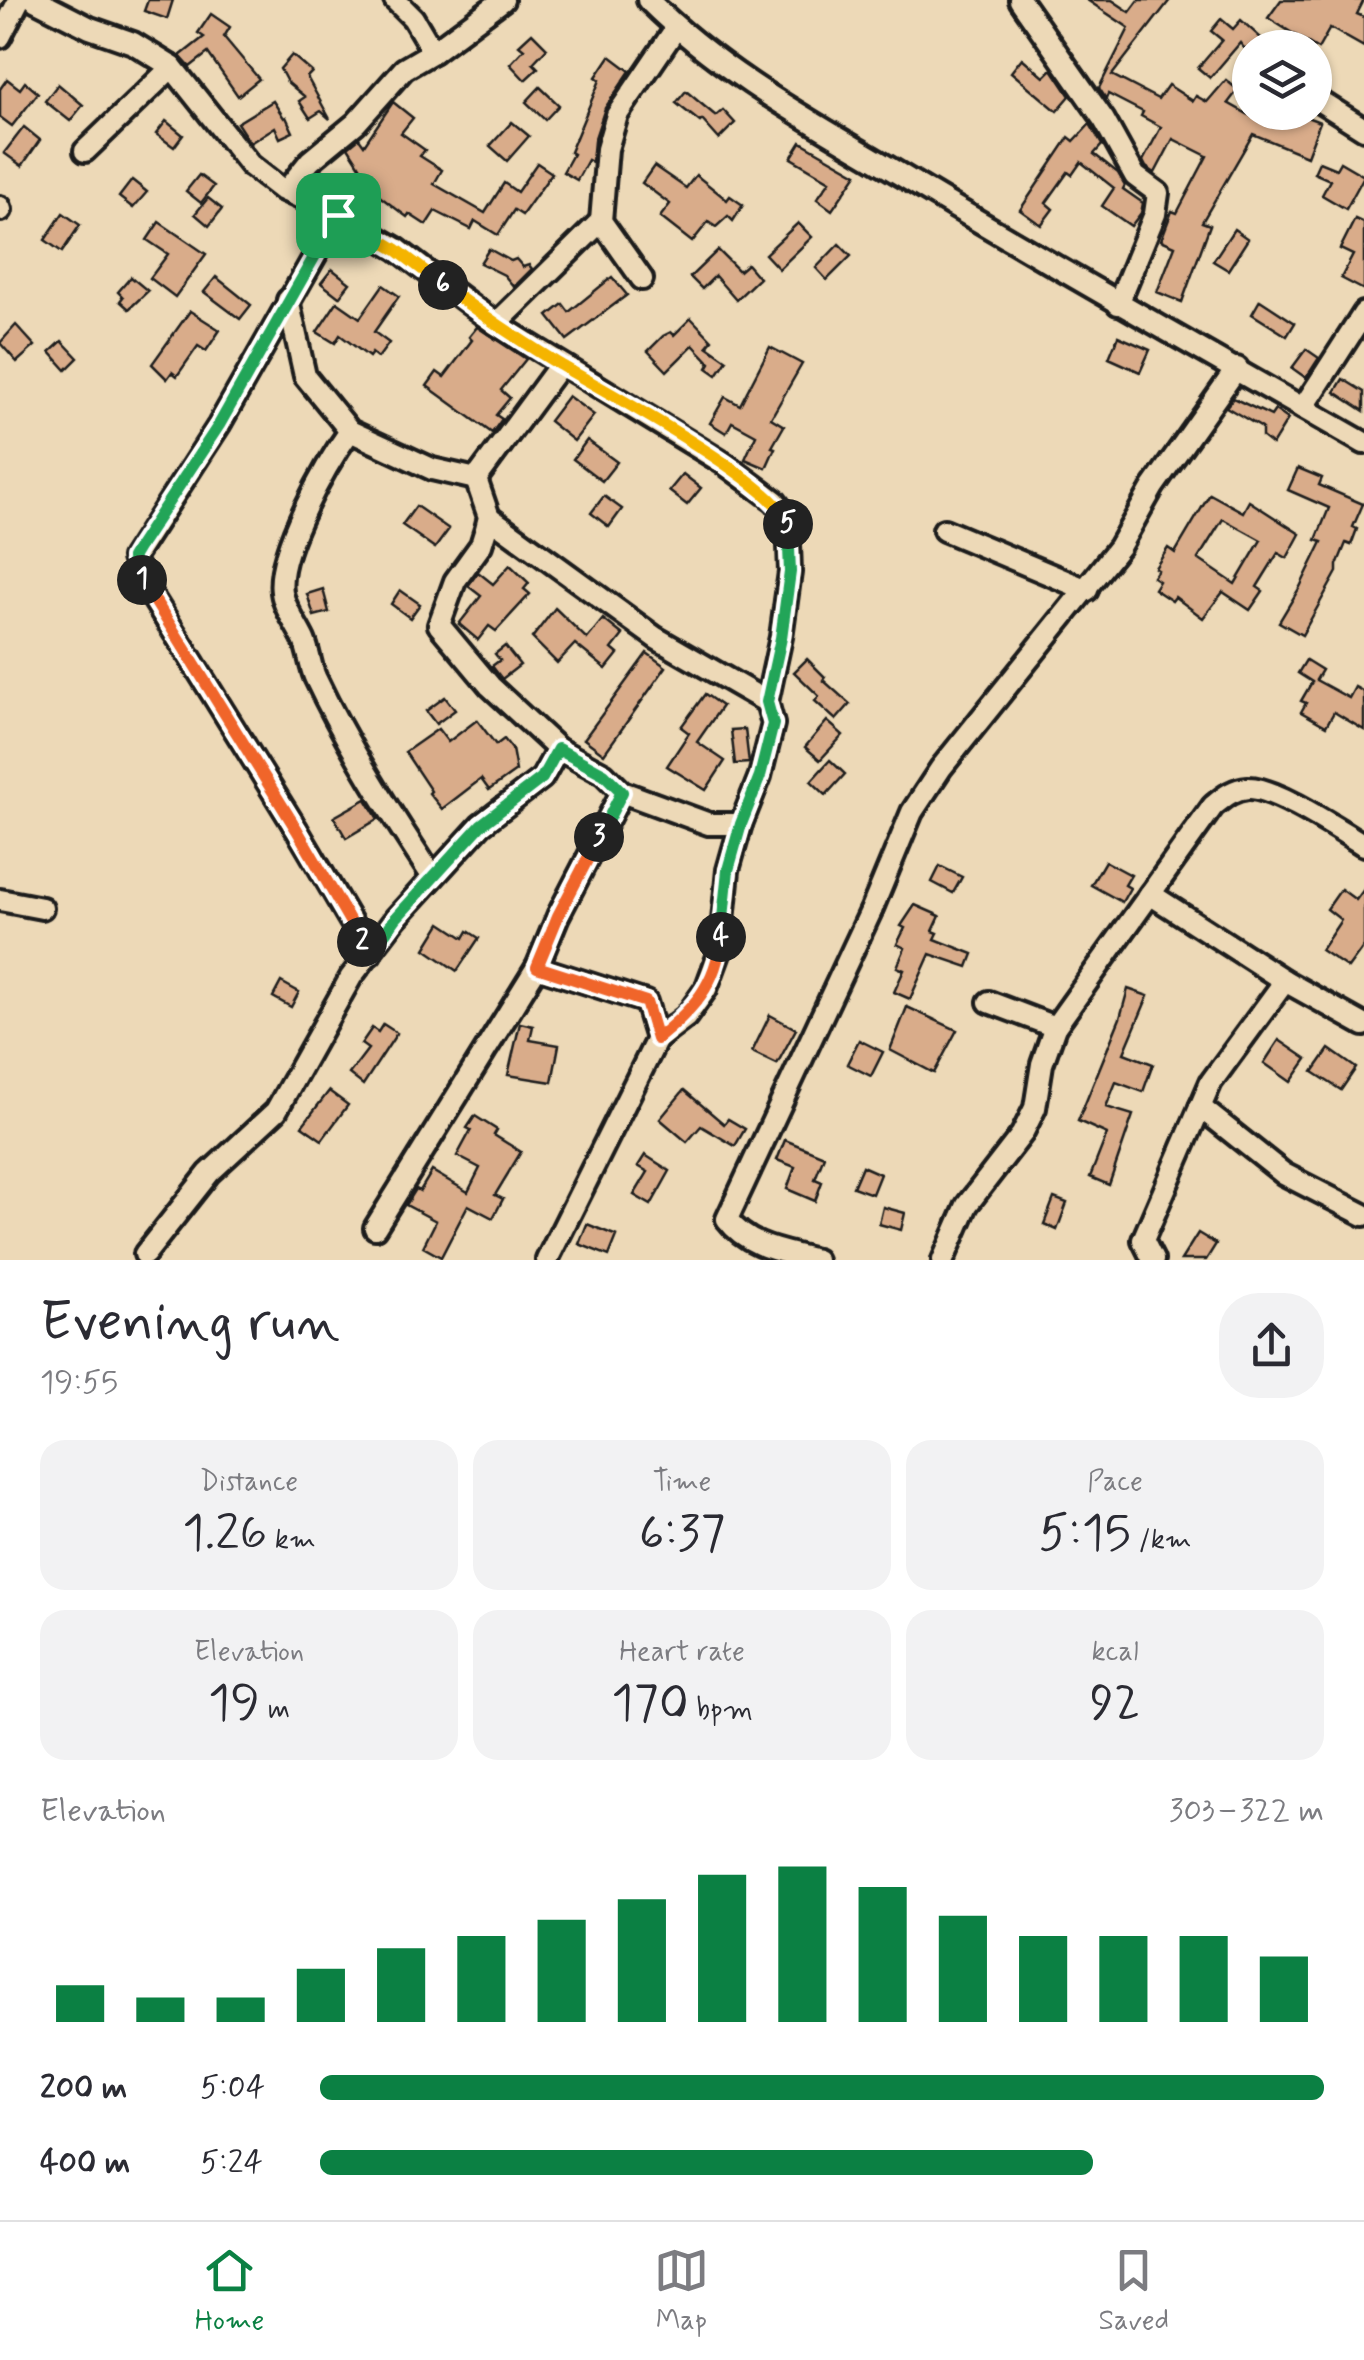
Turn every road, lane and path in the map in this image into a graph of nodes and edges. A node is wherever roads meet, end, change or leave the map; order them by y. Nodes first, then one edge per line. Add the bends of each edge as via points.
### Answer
1 (19, 0) edge
2 (35, 0) edge
3 (395, 0) edge
4 (504, 0) edge
5 (648, 0) edge
6 (1020, 0) edge
7 (676, 28) junction
8 (0, 37) edge
9 (433, 52) junction
10 (172, 67) junction
11 (1332, 109) edge
12 (1364, 129) edge
13 (85, 152) dead end
14 (286, 191) junction
15 (338, 215) junction
16 (601, 220) junction
17 (642, 279) dead end
18 (288, 300) junction
19 (1118, 304) junction
20 (1364, 313) edge
21 (496, 324) junction
22 (560, 365) junction
23 (1237, 368) junction
24 (1303, 408) junction
25 (350, 431) junction
26 (1364, 443) edge
27 (476, 479) junction
28 (489, 516) junction
29 (944, 530) dead end
30 (1087, 590) junction
31 (767, 702) junction
32 (558, 749) junction
33 (622, 792) junction
34 (741, 824) junction
35 (1364, 845) edge
36 (432, 876) junction
37 (1150, 894) junction
38 (0, 900) edge
39 (42, 908) dead end
40 (370, 954) junction
41 (537, 967) junction
42 (1285, 981) junction
43 (989, 1002) dead end
44 (1364, 1025) edge
45 (1055, 1027) junction
46 (657, 1039) junction
47 (1200, 1107) junction
48 (1364, 1215) edge
49 (375, 1228) dead end
50 (1142, 1240) junction
51 (145, 1254) dead end
52 (547, 1260) edge
53 (816, 1260) edge
54 (943, 1260) edge
55 (1128, 1260) edge
56 (1153, 1260) edge

1 - 8 street
2 - 10 street
3 - 9 street
4 - 9 street
5 - 7 street
6 - 19 street via 1136,176 1158,193
7 - 16 street via 617,115
7 - 19 street via 750,86
9 - 14 street via 404,68
10 - 13 street
10 - 14 street via 250,166
11 - 12 street
14 - 15 street
15 - 18 street
15 - 21 street
16 - 17 street
16 - 21 street
18 - 25 street via 305,376
18 - 40 street via 132,558
19 - 23 street
20 - 24 street
21 - 22 street
22 - 27 street
22 - 31 street via 725,464 788,518 790,572
23 - 24 street
23 - 30 street
24 - 26 street
25 - 27 street via 432,469
25 - 36 street via 291,543 282,594 313,674
27 - 28 street
28 - 31 street via 656,638
28 - 32 street via 440,625 490,686
29 - 30 street
30 - 53 street via 952,753 912,812 727,1219 752,1243
31 - 34 street via 773,724
32 - 33 street
32 - 36 street via 542,778 481,825
33 - 34 street via 709,824
33 - 41 street
34 - 46 street via 728,870 720,951 706,989 686,1018
35 - 37 street via 1268,790 1230,792
36 - 40 street
37 - 42 street
37 - 45 street
38 - 39 street
40 - 51 street via 276,1111 209,1173
41 - 46 street via 646,1002
41 - 49 street
42 - 44 street
42 - 47 street via 1228,1055
43 - 45 street
45 - 54 street via 1035,1108 967,1205
46 - 52 street
47 - 48 street via 1284,1174
47 - 50 street
50 - 55 street
50 - 56 street

